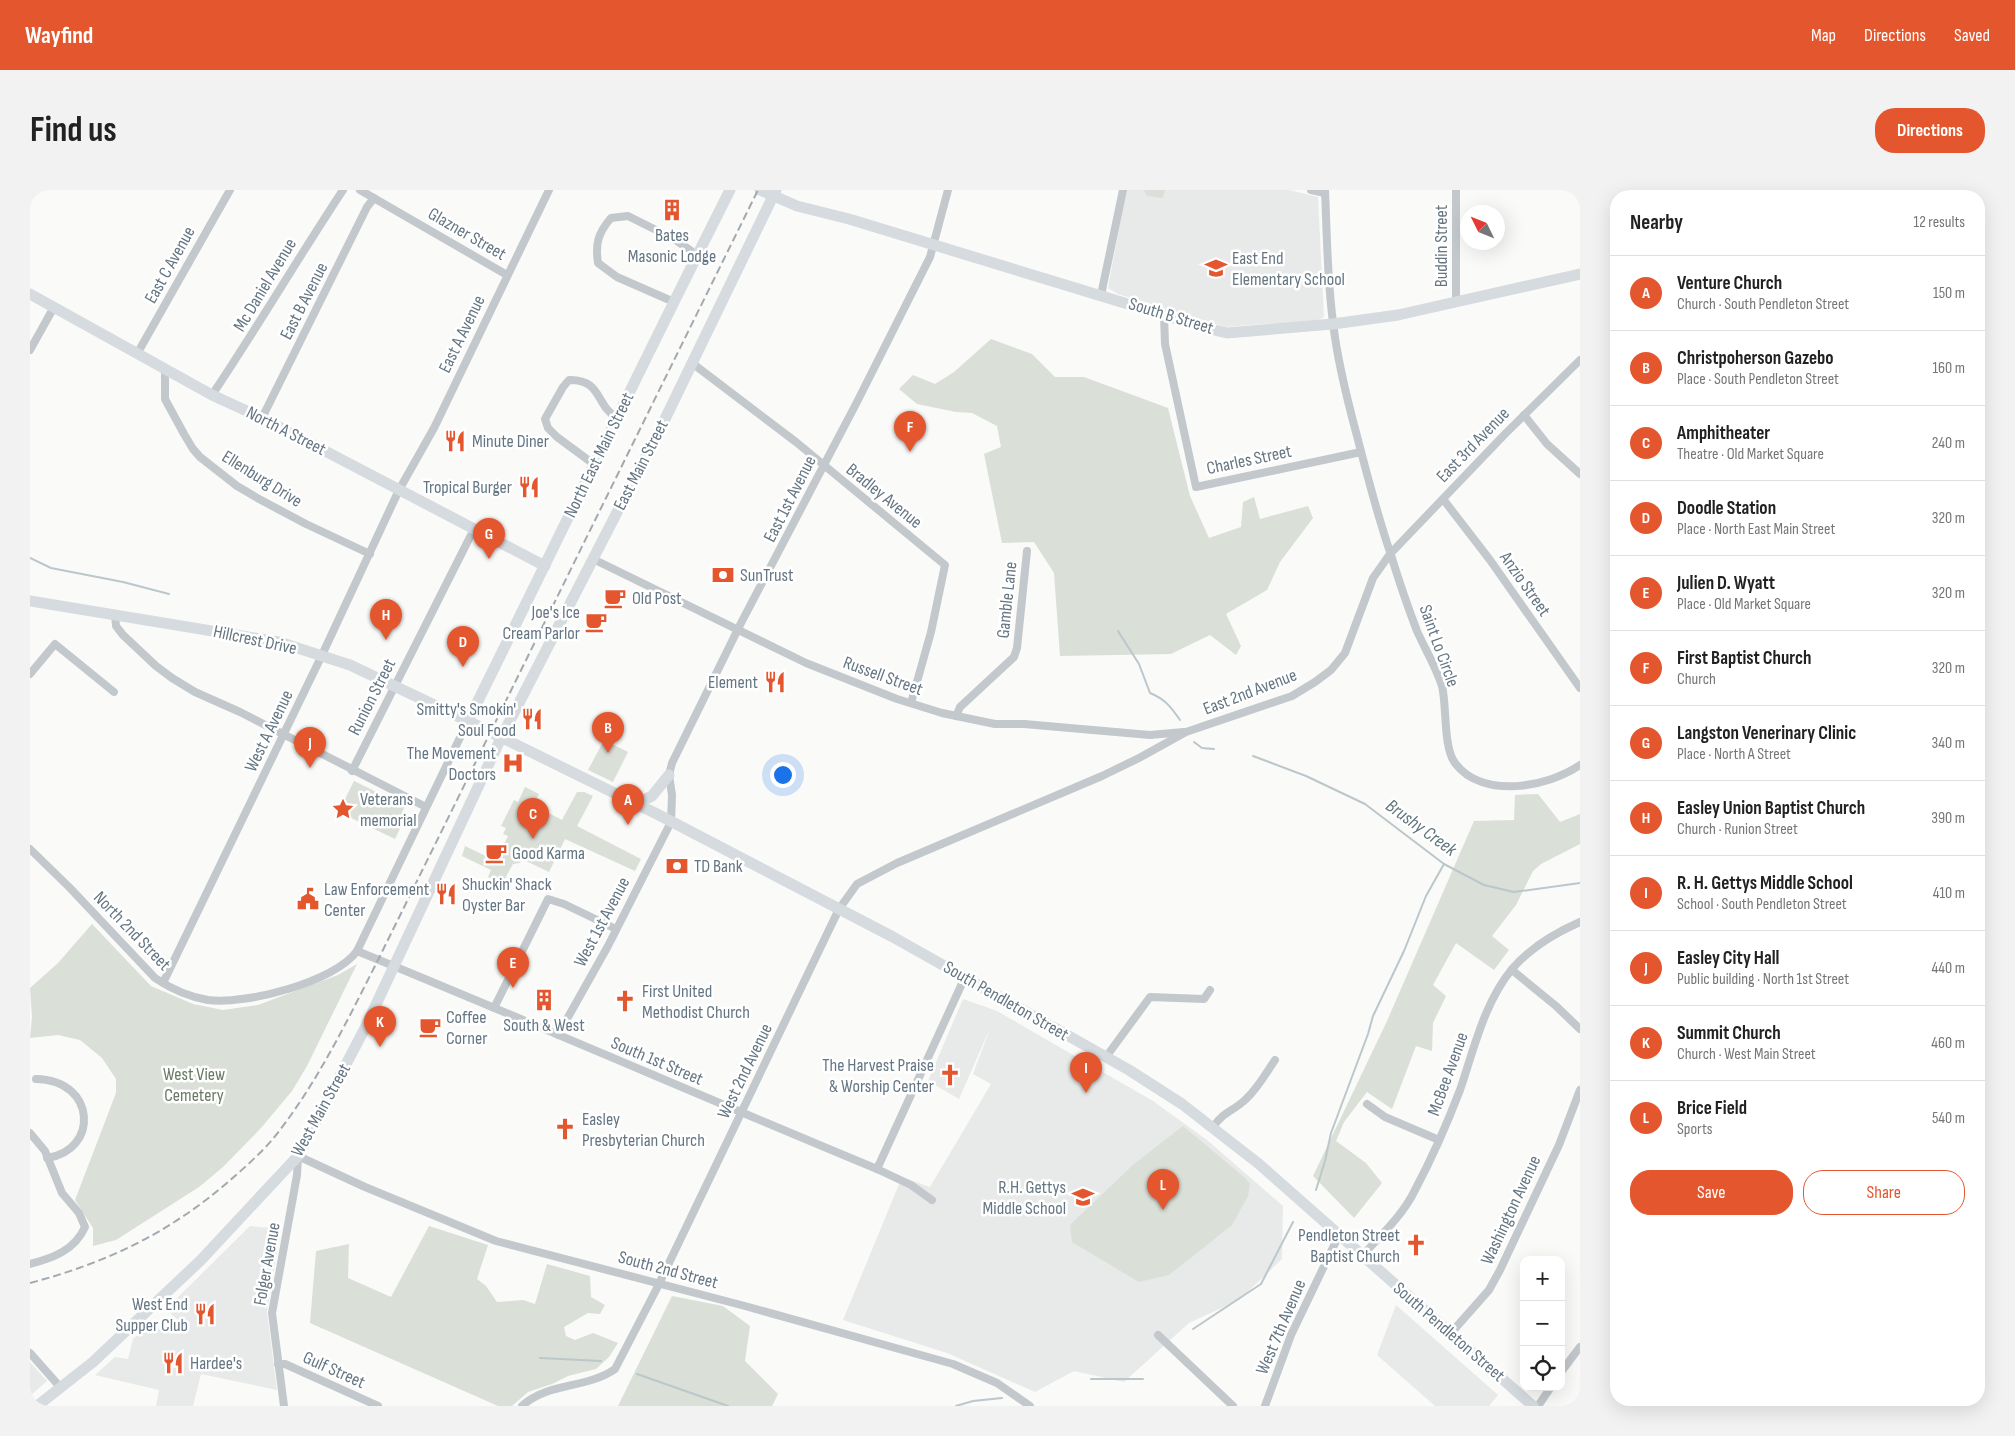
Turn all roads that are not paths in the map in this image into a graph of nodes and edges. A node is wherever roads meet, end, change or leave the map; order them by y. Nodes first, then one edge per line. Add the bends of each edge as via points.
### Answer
1 (230, 190) edge
2 (343, 190) edge
3 (360, 190) edge
4 (549, 190) edge
5 (730, 190) edge
6 (760, 190) edge
7 (948, 190) edge
8 (1123, 190) edge
9 (1312, 190) edge
10 (1456, 190) edge
11 (1325, 191) edge
12 (774, 193) edge
13 (374, 198) junction
14 (933, 246) junction
15 (697, 255) junction
16 (1580, 274) edge
17 (507, 275) junction
18 (30, 294) edge
19 (1101, 295) junction
20 (674, 302) junction
21 (1456, 302) junction
22 (54, 307) junction
23 (1164, 315) junction
24 (1333, 324) junction
25 (30, 350) edge
26 (137, 354) junction
27 (1580, 360) edge
28 (692, 363) junction
29 (164, 369) junction
30 (212, 395) junction
31 (1524, 415) junction
32 (616, 417) junction
33 (262, 418) junction
34 (1361, 452) junction
35 (595, 465) junction
36 (824, 466) junction
37 (1580, 474) edge
38 (399, 490) junction
39 (1443, 498) junction
40 (474, 529) junction
41 (1027, 551) dead end
42 (370, 554) junction
43 (1390, 554) junction
44 (593, 559) junction
45 (545, 566) junction
46 (30, 601) edge
47 (115, 615) junction
48 (738, 630) junction
49 (322, 655) junction
50 (30, 674) edge
51 (1579, 684) edge
52 (395, 686) junction
53 (114, 692) dead end
54 (911, 703) junction
55 (956, 716) junction
56 (468, 721) junction
57 (1186, 732) junction
58 (283, 735) junction
59 (501, 738) junction
60 (1580, 765) edge
61 (352, 771) junction
62 (669, 775) junction
63 (636, 804) junction
64 (426, 807) junction
65 (672, 822) junction
66 (30, 849) edge
67 (839, 909) junction
68 (1580, 922) edge
69 (616, 929) junction
70 (357, 951) junction
71 (395, 966) junction
72 (1512, 970) junction
73 (966, 977) junction
74 (163, 984) junction
75 (1210, 990) dead end
76 (494, 1008) junction
77 (1580, 1029) edge
78 (558, 1035) junction
79 (1106, 1057) junction
80 (1275, 1060) dead end
81 (36, 1078) dead end
82 (1580, 1090) edge
83 (1367, 1104) dead end
84 (742, 1113) junction
85 (1213, 1127) junction
86 (30, 1133) edge
87 (1439, 1140) junction
88 (298, 1156) junction
89 (48, 1158) junction
90 (877, 1169) junction
91 (932, 1200) dead end
92 (1339, 1234) junction
93 (1362, 1255) junction
94 (30, 1264) edge
95 (659, 1284) junction
96 (1452, 1333) junction
97 (1158, 1335) dead end
98 (1580, 1347) edge
99 (30, 1352) edge
100 (278, 1364) junction
101 (1565, 1367) edge
102 (62, 1388) junction
103 (1547, 1391) edge
104 (37, 1406) edge
105 (284, 1406) edge
106 (378, 1406) edge
107 (522, 1406) edge
108 (1030, 1406) edge
109 (1233, 1406) edge
110 (1265, 1406) edge
111 (1533, 1406) edge
112 (1538, 1406) edge

1 - 26 street, East C Avenue
2 - 30 street, Mc Daniel Avenue
3 - 13 street, Glazner Street
4 - 17 street, East A Avenue
5 - 15 main road, North East Main Street
6 - 12 main road, South B Street
7 - 14 street, East 1st Avenue
8 - 19 street
9 - 11 street
10 - 21 street, Buddin Street
11 - 24 street
12 - 14 main road, South B Street via 797,206
12 - 28 main road, East Main Street
13 - 17 street, Glazner Street
13 - 33 street, East B Avenue
14 - 19 main road, South B Street
14 - 36 street, East 1st Avenue
15 - 20 main road, North East Main Street
15 - 20 street via 674,239 628,216 611,218 598,238 598,263 617,278
16 - 21 main road, South B Street
17 - 38 street, East A Avenue via 434,428
18 - 22 main road, North A Street
19 - 23 main road, South B Street
20 - 32 main road, North East Main Street
21 - 24 main road, South B Street via 1398,315
22 - 25 street
22 - 26 main road, North A Street
23 - 24 main road, South B Street via 1227,333
23 - 34 street, Charles Street via 1164,344 1196,486
24 - 34 street
26 - 29 main road, North A Street
27 - 31 street, East 3rd Avenue
28 - 36 street, Bradley Avenue
28 - 44 main road, East Main Street
29 - 30 main road, North A Street
29 - 42 street, Ellenburg Drive via 165,399 200,457 259,499
30 - 33 main road, North A Street
31 - 37 street via 1547,444
31 - 39 street, East 3rd Avenue
32 - 35 main road, North East Main Street
32 - 35 street via 590,385 569,380 545,419 557,437
33 - 38 main road, North A Street
34 - 43 street
35 - 45 main road, North East Main Street
36 - 48 street, East 1st Avenue
36 - 54 street, Bradley Avenue via 945,565
38 - 40 main road, North A Street
38 - 42 street, West A Avenue
39 - 43 street, East 3rd Avenue
39 - 51 street, Anzio Street
40 - 45 main road, North A Street
40 - 52 street, Runion Street
41 - 55 street, Gamble Lane via 1014,657 960,707
42 - 49 street, West A Avenue
43 - 57 street, East 2nd Avenue via 1373,578 1345,653 1331,670 1292,696
43 - 60 street, Saint Lo Circle via 1417,630 1442,686 1448,747 1455,763 1470,776 1490,784 1510,786 1551,780
44 - 48 street, Russell Street
44 - 59 main road, East Main Street
45 - 56 main road, North East Main Street
46 - 47 main road, Hillcrest Drive
47 - 49 main road, Hillcrest Drive via 279,642
47 - 58 street via 116,626 123,635 172,678
48 - 54 street, Russell Street via 806,663
48 - 62 street, East 1st Avenue via 679,746
49 - 52 main road, Hillcrest Drive
49 - 58 street, West A Avenue
50 - 53 street via 55,644
52 - 56 main road, Hillcrest Drive
52 - 61 street, Runion Street
54 - 55 street, Russell Street
55 - 57 street, Russell Street via 995,724 1033,724 1150,735
56 - 59 main road, South Pendleton Street
56 - 64 street
57 - 67 street, East 2nd Avenue via 1102,776 897,862 857,884
58 - 61 street
58 - 74 street, West A Avenue
59 - 63 main road, South Pendleton Street
59 - 71 main road, West Main Street
61 - 64 street
62 - 63 main road via 652,796
62 - 65 street, East 1st Avenue
63 - 65 main road, South Pendleton Street
64 - 70 street
65 - 67 main road, South Pendleton Street
65 - 69 street, West 1st Avenue
66 - 74 street, North 2nd Street
67 - 73 main road, South Pendleton Street
67 - 84 street, West 2nd Avenue
68 - 72 street, McBee Avenue via 1539,945
69 - 76 street via 548,899
69 - 78 street, West 1st Avenue
70 - 71 street
70 - 74 street, North 2nd Street via 351,960 332,971 248,1000 206,1000
71 - 76 street, South 1st Street
71 - 88 main road, West Main Street
72 - 77 street
72 - 87 street, McBee Avenue via 1488,1011
73 - 79 main road, South Pendleton Street
73 - 90 street
75 - 79 street via 1204,999 1150,997
76 - 78 street, South 1st Street
78 - 84 street, South 1st Street
79 - 85 main road, South Pendleton Street
80 - 85 street via 1252,1094 1220,1116
81 - 89 street via 61,1083 71,1089 83,1106 82,1131 76,1142 68,1151
82 - 96 street, Washington Avenue via 1559,1145 1500,1270 1489,1290
83 - 87 street via 1386,1117
84 - 90 street, South 1st Street
84 - 95 street, West 2nd Avenue
85 - 92 main road, South Pendleton Street
86 - 89 street
87 - 93 street, McBee Avenue via 1414,1192 1384,1233
88 - 95 street, South 2nd Street via 496,1241
88 - 100 street, Folger Avenue via 272,1313
88 - 102 main road, West Main Street via 201,1260
89 - 94 street via 62,1192 79,1213 85,1228 68,1249
90 - 91 street, South 1st Street via 911,1185
92 - 93 main road, South Pendleton Street
92 - 110 street, West 7th Avenue via 1291,1335
93 - 96 main road, South Pendleton Street
95 - 107 street, West 2nd Avenue via 615,1369 589,1383 540,1393
95 - 108 street, South 2nd Street via 953,1364 997,1383
96 - 111 main road, South Pendleton Street
97 - 109 street
98 - 101 street
99 - 102 street
100 - 105 street, Folger Avenue
100 - 106 street, Gulf Street via 285,1364
102 - 104 main road, West Main Street
103 - 112 street

